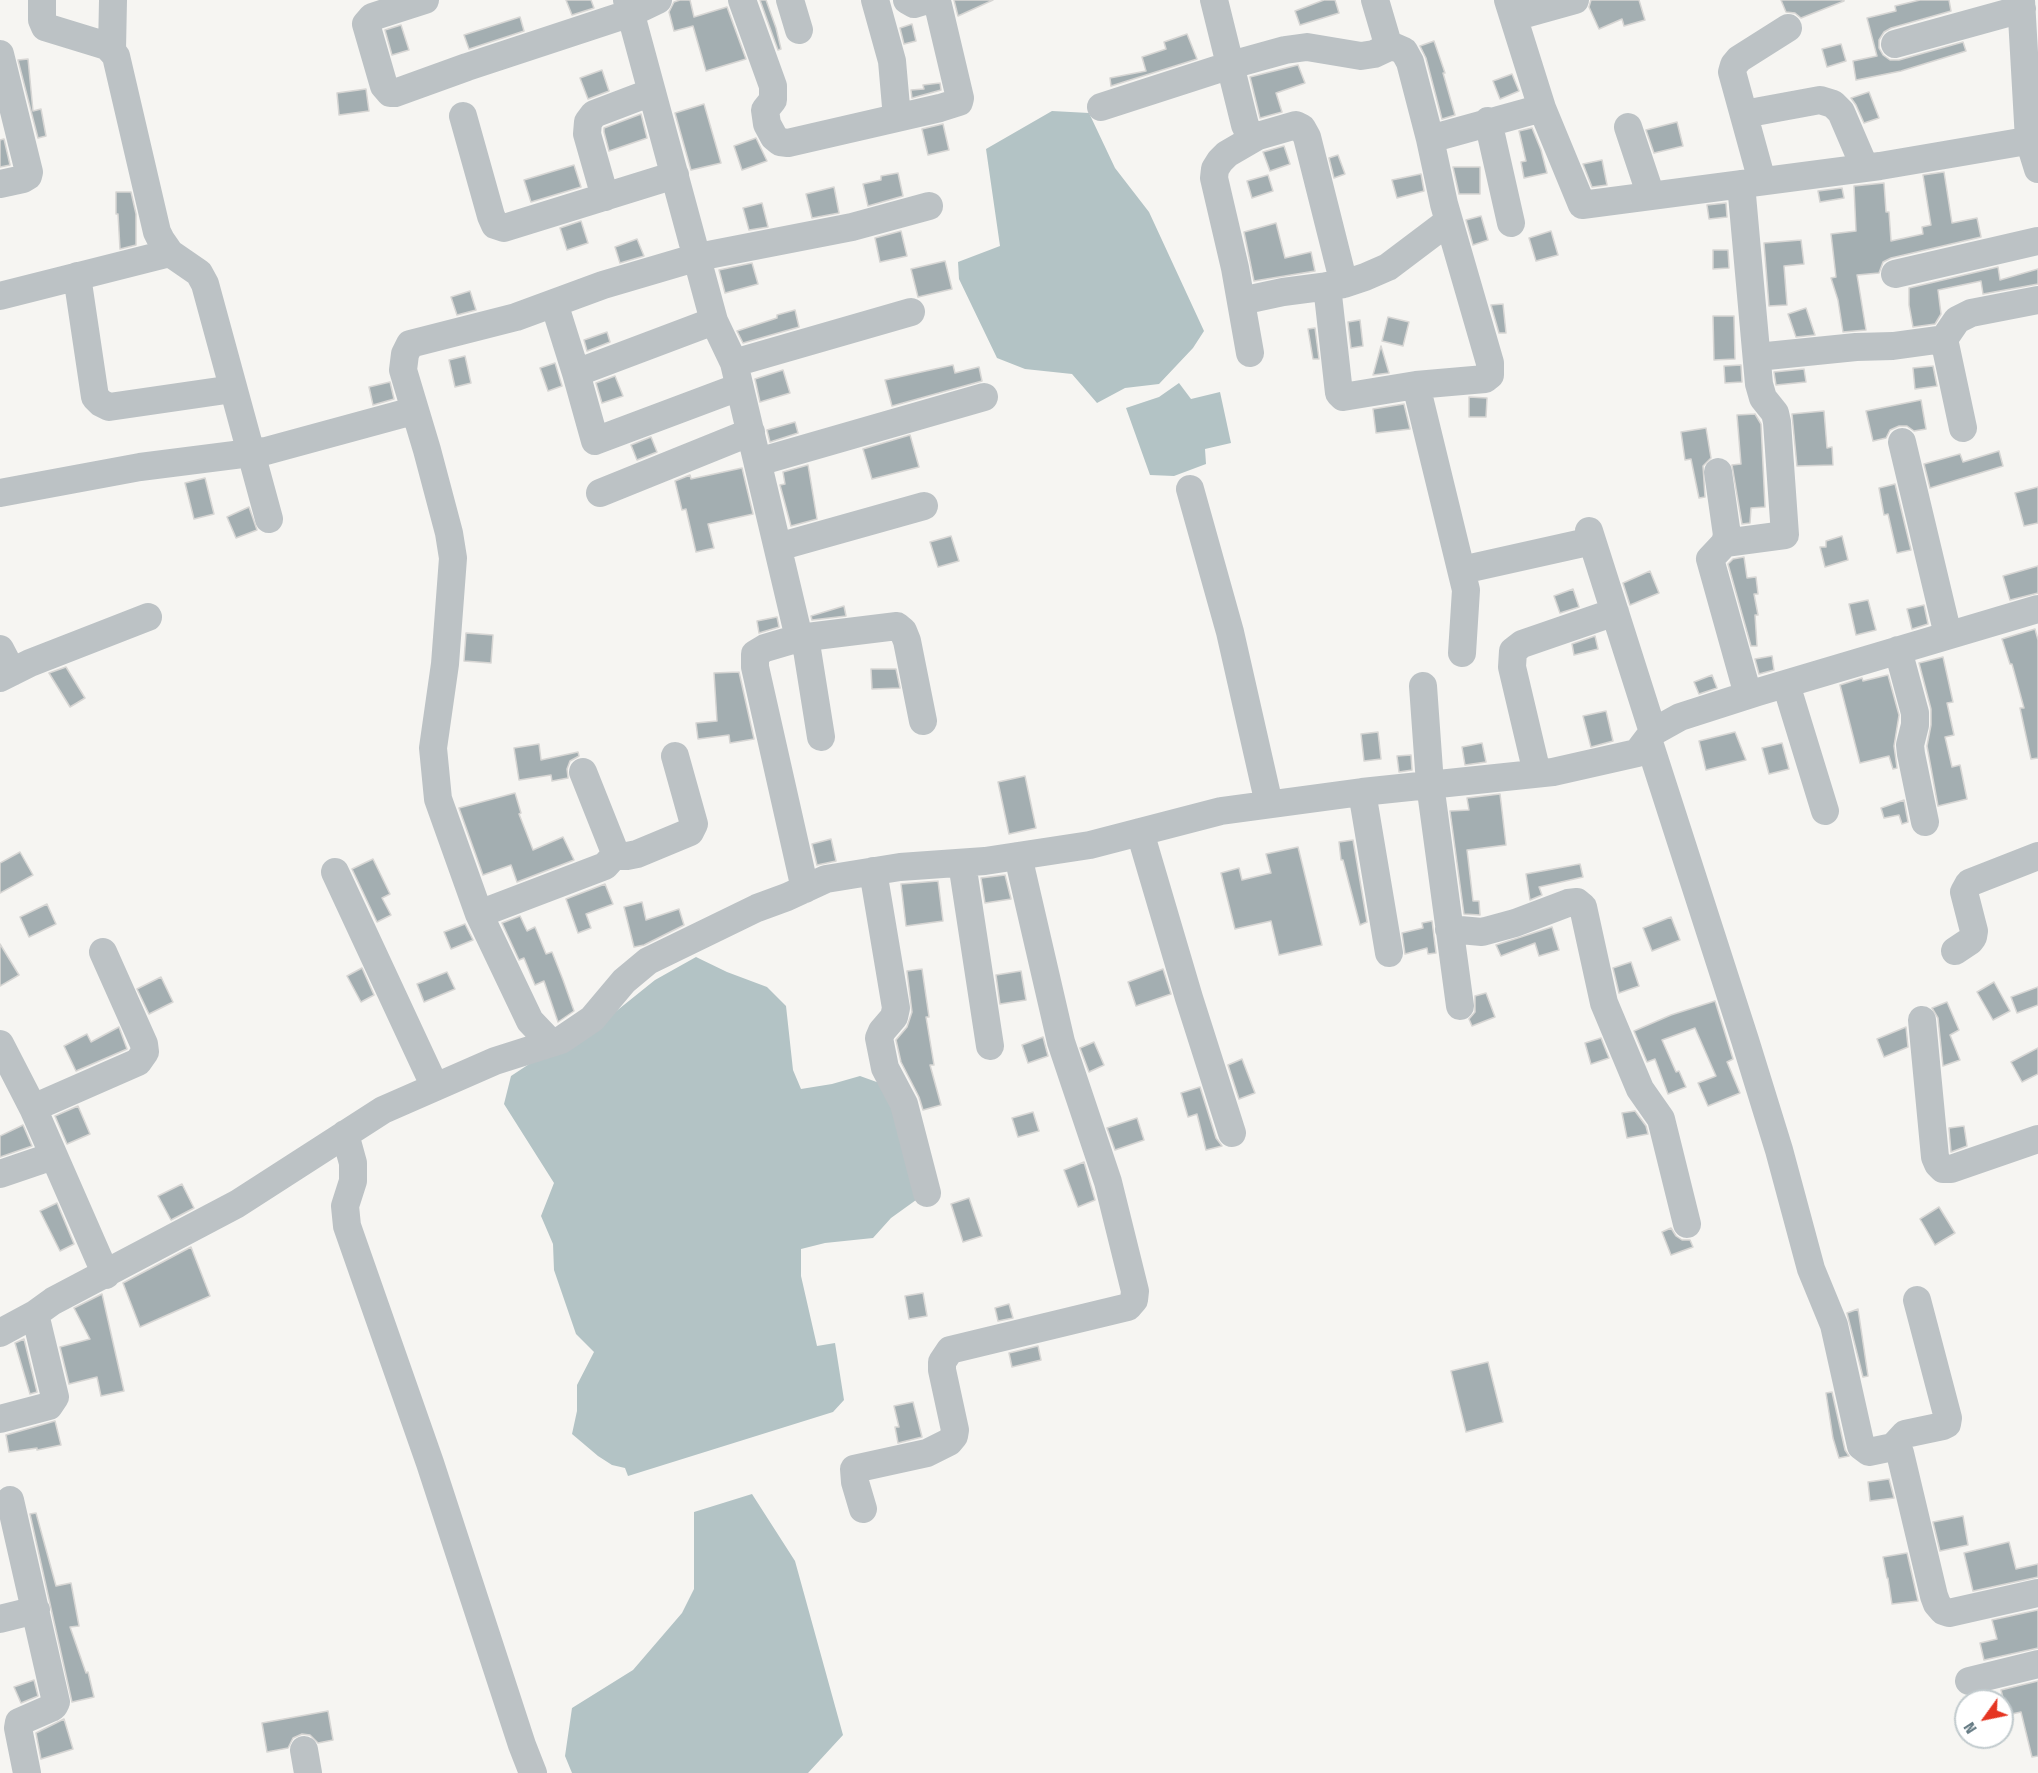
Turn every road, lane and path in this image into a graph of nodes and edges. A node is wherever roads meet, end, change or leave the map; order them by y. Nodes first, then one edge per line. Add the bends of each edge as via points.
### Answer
1 (42, 0) edge
2 (113, 0) edge
3 (425, 0) edge
4 (658, 0) edge
5 (742, 0) edge
6 (790, 0) edge
7 (875, 0) edge
8 (907, 0) edge
9 (927, 0) edge
10 (935, 0) edge
11 (1214, 0) edge
12 (1375, 0) edge
13 (1575, 0) edge
14 (2022, 4) edge
15 (629, 6) edge
16 (1511, 9) edge
17 (1788, 28) dead end
18 (799, 30) dead end
19 (1895, 44) dead end
20 (1391, 46) junction
21 (112, 50) junction
22 (0, 54) edge
23 (1231, 65) junction
24 (652, 92) junction
25 (1101, 107) dead end
26 (1542, 108) junction
27 (1744, 114) junction
28 (463, 116) dead end
29 (897, 118) junction
30 (1488, 121) junction
31 (1628, 127) dead end
32 (1258, 136) junction
33 (1430, 139) junction
34 (2033, 140) edge
35 (1865, 168) junction
36 (2038, 169) edge
37 (675, 175) junction
38 (1752, 183) junction
39 (0, 184) edge
40 (1651, 196) junction
41 (605, 197) junction
42 (928, 206) dead end
43 (1449, 221) junction
44 (1511, 223) dead end
45 (2038, 241) edge
46 (170, 253) junction
47 (698, 257) junction
48 (1895, 274) dead end
49 (77, 276) junction
50 (1336, 285) junction
51 (0, 296) edge
52 (2038, 300) edge
53 (1241, 301) junction
54 (554, 303) junction
55 (911, 312) dead end
56 (714, 321) junction
57 (1944, 339) junction
58 (1250, 353) dead end
59 (1757, 357) junction
60 (576, 374) junction
61 (737, 375) junction
62 (1416, 384) junction
63 (233, 389) junction
64 (984, 397) dead end
65 (413, 411) junction
66 (1963, 428) dead end
67 (751, 432) junction
68 (1902, 442) dead end
69 (250, 453) junction
70 (758, 462) junction
71 (1718, 472) dead end
72 (1190, 489) dead end
73 (0, 493) edge
74 (600, 493) dead end
75 (924, 506) dead end
76 (269, 519) dead end
77 (1725, 543) junction
78 (778, 547) junction
79 (1462, 570) junction
80 (2038, 609) edge
81 (1615, 612) junction
82 (148, 617) dead end
83 (1948, 635) junction
84 (802, 637) junction
85 (1898, 650) junction
86 (1462, 653) dead end
87 (4, 666) edge
88 (1786, 684) junction
89 (1423, 686) dead end
90 (1748, 695) junction
91 (923, 721) dead end
92 (1650, 735) junction
93 (821, 737) dead end
94 (675, 756) dead end
95 (583, 772) dead end
96 (1538, 773) junction
97 (1430, 784) junction
98 (1362, 792) junction
99 (1269, 804) junction
100 (1825, 811) dead end
101 (1926, 822) dead end
102 (1140, 832) junction
103 (614, 856) junction
104 (1018, 856) junction
105 (2038, 856) edge
106 (962, 863) junction
107 (873, 871) junction
108 (335, 872) dead end
109 (805, 889) junction
110 (479, 914) junction
111 (1449, 929) junction
112 (1955, 951) dead end
113 (103, 952) dead end
114 (1389, 953) dead end
115 (1460, 1006) dead end
116 (1922, 1020) dead end
117 (0, 1044) edge
118 (551, 1044) junction
119 (990, 1046) dead end
120 (435, 1087) junction
121 (33, 1108) junction
122 (1232, 1133) dead end
123 (345, 1134) junction
124 (2038, 1139) edge
125 (54, 1156) junction
126 (0, 1174) edge
127 (927, 1193) dead end
128 (1687, 1224) dead end
129 (106, 1275) junction
130 (1917, 1300) dead end
131 (35, 1314) junction
132 (0, 1333) edge
133 (0, 1419) edge
134 (1893, 1447) junction
135 (10, 1500) dead end
136 (863, 1509) dead end
137 (2038, 1593) edge
138 (36, 1610) junction
139 (0, 1619) edge
140 (2038, 1664) edge
141 (1969, 1681) dead end
142 (27, 1773) edge
143 (533, 1773) edge

1 - 21 street via 45,27
2 - 21 street
3 - 15 street via 372,17 366,24 384,86 390,93
4 - 15 street
5 - 29 street via 774,94 765,110 767,124 780,142
6 - 18 street
7 - 29 street via 891,61
8 - 9 street via 915,4
10 - 29 street via 960,98 954,104
11 - 23 street
12 - 20 street
13 - 16 street
14 - 19 street
14 - 34 street
15 - 24 street
16 - 26 street
17 - 27 street via 1734,66 1732,72
20 - 23 street via 1361,56 1307,47
20 - 33 street via 1407,55
21 - 46 street via 157,232
22 - 39 street via 29,172 23,179
23 - 25 street
23 - 32 street via 1245,125 1250,135
24 - 37 street
24 - 41 street via 594,114 588,122 587,134
26 - 30 street
26 - 40 street via 1582,204
27 - 35 street via 1820,100 1833,104 1841,112
27 - 38 street
28 - 41 street via 495,225 513,226
30 - 33 street
30 - 44 street
31 - 40 street
32 - 50 street via 1296,125 1307,137
32 - 53 street via 1227,154 1215,169 1214,178
33 - 43 street
34 - 35 street
34 - 36 street
35 - 38 street
37 - 41 street
37 - 47 street
38 - 40 street
38 - 59 street
42 - 47 street via 852,227
43 - 50 street via 1388,267
43 - 62 street via 1491,372 1485,379
45 - 48 street
46 - 49 street
46 - 63 street via 203,279
47 - 54 street
47 - 56 street
49 - 51 street
49 - 63 street via 95,397 101,403 109,407
50 - 53 street
50 - 62 street via 1339,393 1348,398
52 - 57 street via 1971,313 1957,320
53 - 58 street
54 - 60 street
54 - 65 street via 411,344 403,370
55 - 61 street
56 - 60 street
56 - 61 street
57 - 59 street
57 - 66 street
59 - 77 street via 1760,392 1777,422 1785,536
60 - 61 street via 595,441
61 - 67 street
62 - 79 street
63 - 69 street
64 - 70 street
65 - 69 street
65 - 110 street via 453,558 445,664 433,748 438,799
67 - 70 street
67 - 74 street
68 - 83 street
69 - 73 street via 140,467
69 - 76 street
70 - 78 street
71 - 77 street
72 - 99 street via 1230,632
75 - 78 street
77 - 90 street via 1710,559
78 - 84 street
79 - 81 street via 1590,536
79 - 86 street via 1466,606
80 - 83 street
81 - 92 street
81 - 96 street via 1522,644 1513,651 1512,667
82 - 87 street
83 - 85 street
84 - 91 street via 897,626 907,641
84 - 93 street
84 - 109 street via 759,650 755,667
85 - 88 street
85 - 101 street via 1915,713 1910,745
88 - 90 street
88 - 100 street
89 - 97 street
90 - 92 street via 1680,717
92 - 96 street via 1637,753
92 - 134 street via 1746,1040 1811,1269 1834,1325 1860,1442 1869,1452
94 - 103 street via 694,824 690,832 637,854
95 - 103 street
96 - 97 street
97 - 98 street
97 - 111 street
98 - 99 street
98 - 114 street
99 - 102 street via 1221,811
102 - 104 street via 1090,845
102 - 122 street
103 - 110 street via 605,866
104 - 106 street
104 - 136 street via 1062,1042 1108,1182 1134,1300 1128,1307 950,1350 942,1370 956,1430 954,1436 927,1453 854,1469
105 - 112 street via 1970,883 1964,892 1973,937
106 - 107 street
106 - 119 street
107 - 109 street via 826,879
107 - 127 street via 897,1008 879,1038 885,1068 904,1104
108 - 120 street
109 - 118 street via 648,961 624,981 592,1019
110 - 118 street via 530,1021
111 - 115 street
111 - 128 street via 1482,932 1568,903 1577,902 1583,908 1604,1003 1640,1089 1661,1119
113 - 121 street via 145,1052 138,1062
116 - 124 street via 1938,1164 1951,1169
117 - 121 street
118 - 120 street via 495,1061
120 - 123 street via 383,1110
121 - 125 street
123 - 129 street via 237,1204
123 - 143 street via 353,1163 353,1181 345,1206 347,1226
125 - 126 street
125 - 129 street
129 - 131 street
130 - 134 street via 1948,1418 1943,1426 1905,1434
131 - 132 street
131 - 133 street via 55,1397 49,1406
134 - 137 street via 1900,1453 1936,1604 1949,1613
135 - 138 street
138 - 139 street
138 - 142 street via 56,1702 19,1722
140 - 141 street

